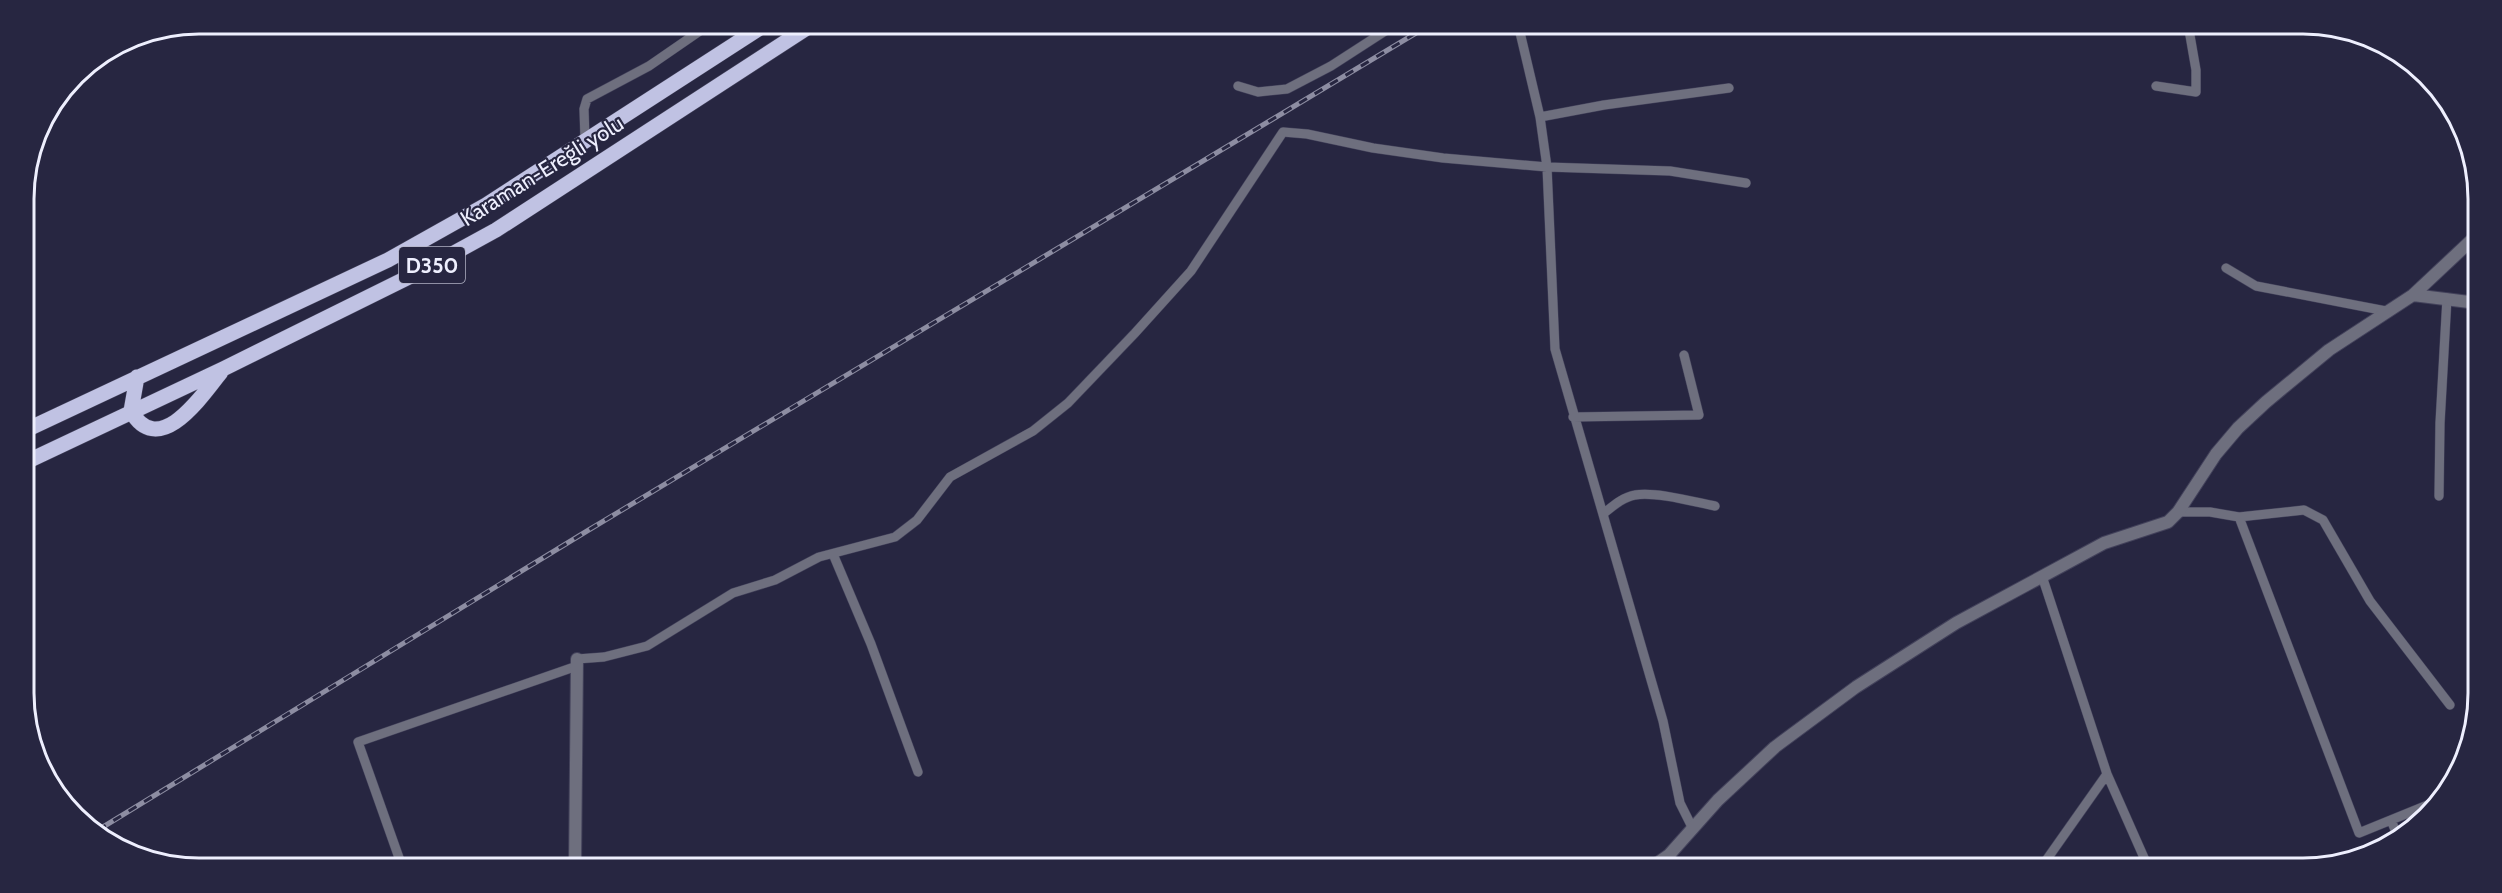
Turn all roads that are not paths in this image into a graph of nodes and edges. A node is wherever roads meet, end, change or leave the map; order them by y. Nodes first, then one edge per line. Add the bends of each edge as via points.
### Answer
1 (1380, 34) edge
2 (1520, 34) edge
3 (2190, 34) edge
4 (694, 35) edge
5 (749, 35) edge
6 (797, 35) edge
7 (1238, 86) dead end
8 (2156, 87) dead end
9 (1729, 88) dead end
10 (1540, 117) junction
11 (585, 139) junction
12 (1547, 167) junction
13 (1746, 183) dead end
14 (2468, 243) edge
15 (2226, 268) dead end
16 (2413, 295) junction
17 (2448, 298) junction
18 (2468, 301) edge
19 (2386, 311) junction
20 (1684, 355) dead end
21 (223, 369) junction
22 (137, 377) junction
23 (131, 411) junction
24 (1573, 417) junction
25 (35, 426) edge
26 (34, 458) edge
27 (2439, 496) dead end
28 (1715, 506) dead end
29 (2178, 512) junction
30 (1603, 514) junction
31 (2239, 517) junction
32 (833, 554) junction
33 (2042, 576) junction
34 (578, 662) junction
35 (2450, 705) dead end
36 (918, 772) dead end
37 (2107, 774) junction
38 (2421, 808) edge
39 (2391, 820) junction
40 (1692, 827) junction
41 (2395, 829) edge
42 (1669, 855) junction
43 (399, 858) edge
44 (575, 858) edge
45 (1665, 858) edge
46 (1671, 858) edge
47 (2048, 858) edge
48 (2144, 858) edge

1 - 7 street via 1287,90 1258,92
2 - 10 street
3 - 8 street via 2196,92
4 - 11 street via 649,66 586,99
5 - 11 highway, Karaman-Ereğli yolu / D350
6 - 21 highway, Karaman-Ereğli yolu / D350 via 496,230
9 - 10 street
10 - 12 street
11 - 22 highway, Karaman-Ereğli yolu / D350 via 486,205 388,260
12 - 13 street via 1670,171
12 - 24 street via 1555,349
12 - 32 street via 1373,148 1283,132 1191,272 1068,403 1033,431 950,477 917,520 895,537
14 - 16 street
15 - 19 street via 2256,286
16 - 17 street
16 - 19 street
17 - 18 street
17 - 27 street
19 - 29 street via 2320,358 2238,428
20 - 24 street via 1699,415
21 - 23 highway, Karaman-Ereğli yolu / D350
21 - 23 highway via 197,403 169,426 155,430 144,427
22 - 23 highway
22 - 25 highway, Karaman-Ereğli yolu / D350
23 - 26 highway, Karaman-Ereğli yolu / D350
24 - 30 street
28 - 30 street via 1637,494 1620,500
29 - 31 street
29 - 33 street via 2168,522 2104,543
30 - 40 street via 1663,721 1680,803
31 - 35 street via 2304,510 2323,520 2370,601
31 - 39 street via 2359,833
32 - 34 street via 775,580 733,593 647,646
32 - 36 street via 872,644
33 - 37 street
33 - 40 street via 1956,623 1856,687 1775,747
34 - 43 street via 358,742
34 - 44 street
37 - 47 street
37 - 48 street
38 - 39 street
39 - 41 street
40 - 42 street
42 - 45 street
42 - 46 street

